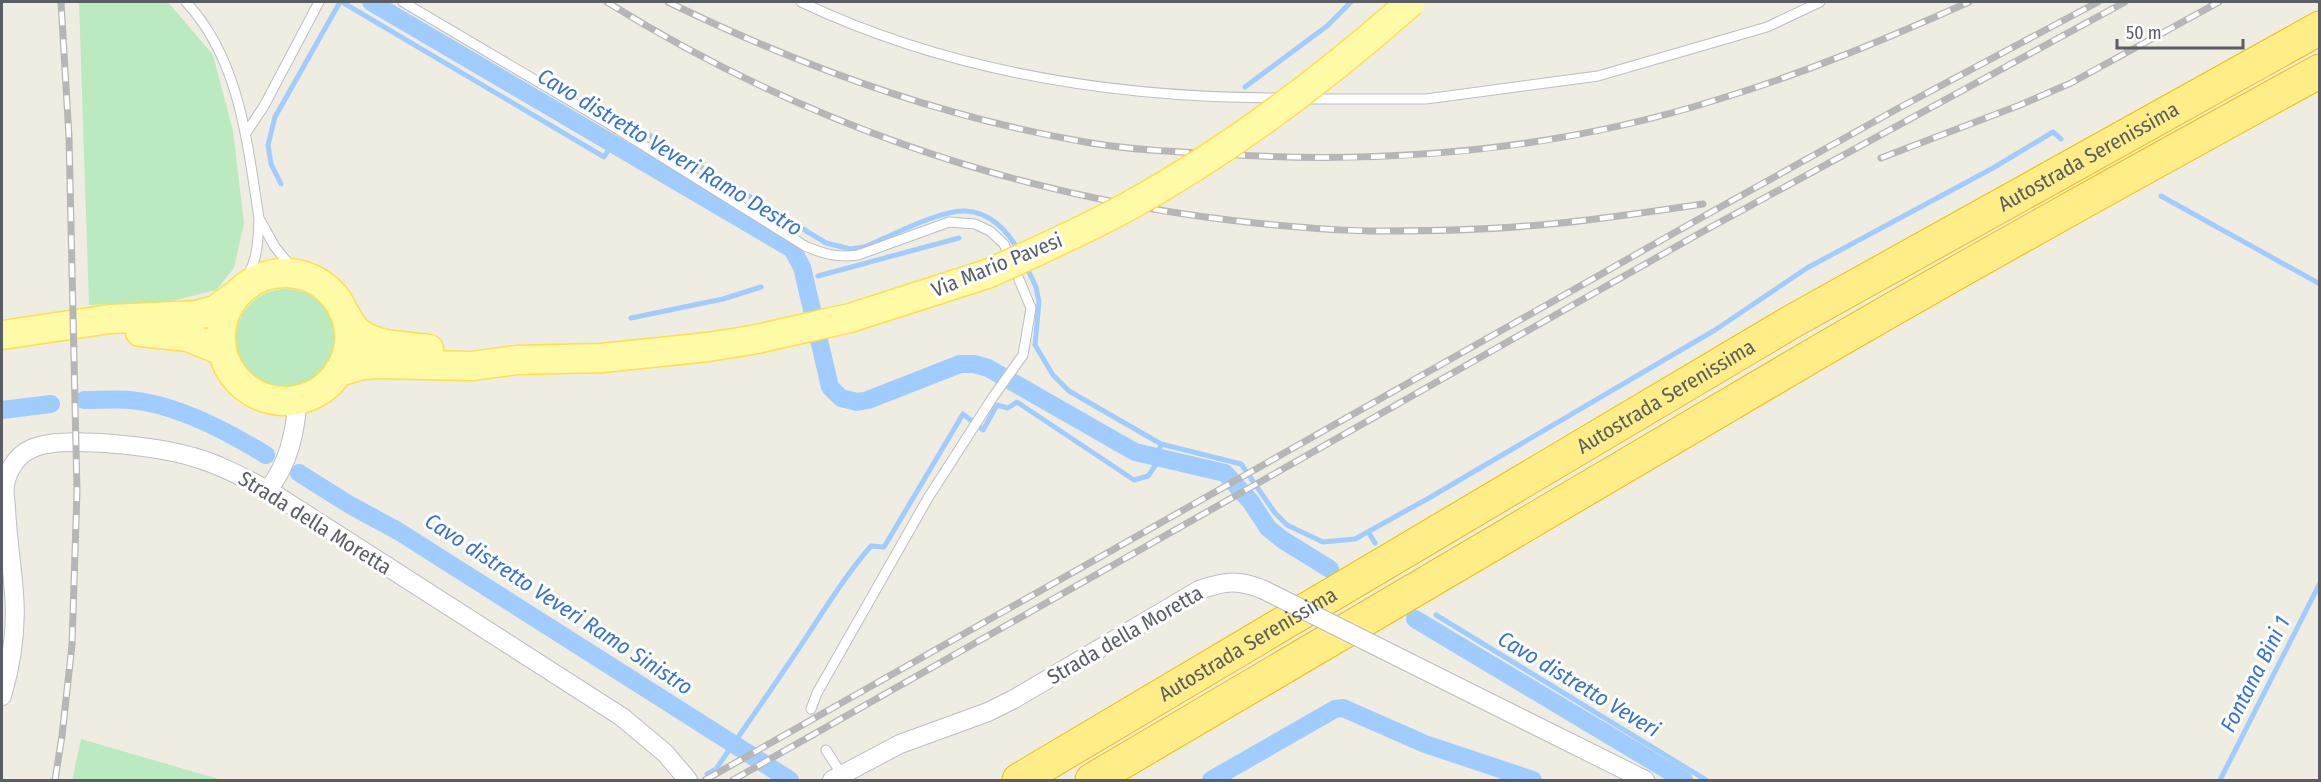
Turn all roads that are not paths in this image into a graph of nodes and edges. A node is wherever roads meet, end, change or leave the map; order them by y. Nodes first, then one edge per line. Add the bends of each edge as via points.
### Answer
1 (186, 2) edge
2 (319, 2) edge
3 (403, 2) edge
4 (801, 2) edge
5 (1411, 2) edge
6 (1820, 2) edge
7 (2319, 28) edge
8 (2319, 72) edge
9 (246, 133) junction
10 (259, 218) junction
11 (315, 280) junction
12 (236, 295) junction
13 (344, 311) junction
14 (85, 324) junction
15 (2, 335) edge
16 (222, 351) junction
17 (517, 360) junction
18 (338, 372) junction
19 (298, 399) junction
20 (268, 490) junction
21 (2, 696) edge
22 (811, 709) dead end
23 (826, 750) dead end
24 (837, 778) edge
25 (688, 780) edge
26 (1019, 780) edge
27 (1092, 780) edge
28 (1645, 780) edge

1 - 9 lane via 204,21 228,67
2 - 9 lane
3 - 22 lane via 805,246 829,256 858,255 949,222 975,224 1004,244 1031,308 1023,355 912,527
4 - 6 lane via 838,19 949,56 1071,82 1199,97 1402,99 1598,76 1767,27
5 - 17 main road, Via Mario Pavesi, bridge via 1290,101 1170,182 987,274 891,305 752,340 602,358
7 - 26 highway, Autostrada Serenissima via 1793,321
8 - 27 highway, Autostrada Serenissima via 2113,184 1812,357
9 - 10 lane
10 - 11 lane via 293,269
10 - 12 lane via 257,256
11 - 12 main road via 295,273 273,273 253,281
11 - 13 main road via 332,293
12 - 14 main road via 215,310 197,315
12 - 16 main road via 225,312
13 - 17 main road via 354,328 380,342
13 - 18 main road via 349,332
14 - 15 main road
14 - 16 main road via 176,334
16 - 19 main road via 229,369 242,385 278,400
17 - 18 main road via 450,367 362,365
18 - 19 main road via 320,389
19 - 20 street via 290,450
20 - 21 street, Strada della Moretta via 194,457 123,444 54,443 31,448 18,458 5,486 14,643
20 - 25 street, Strada della Moretta via 622,717 665,753
23 - 24 lane
24 - 28 street, Strada della Moretta, bridge via 900,744 1014,699 1199,590 1240,582 1264,590

